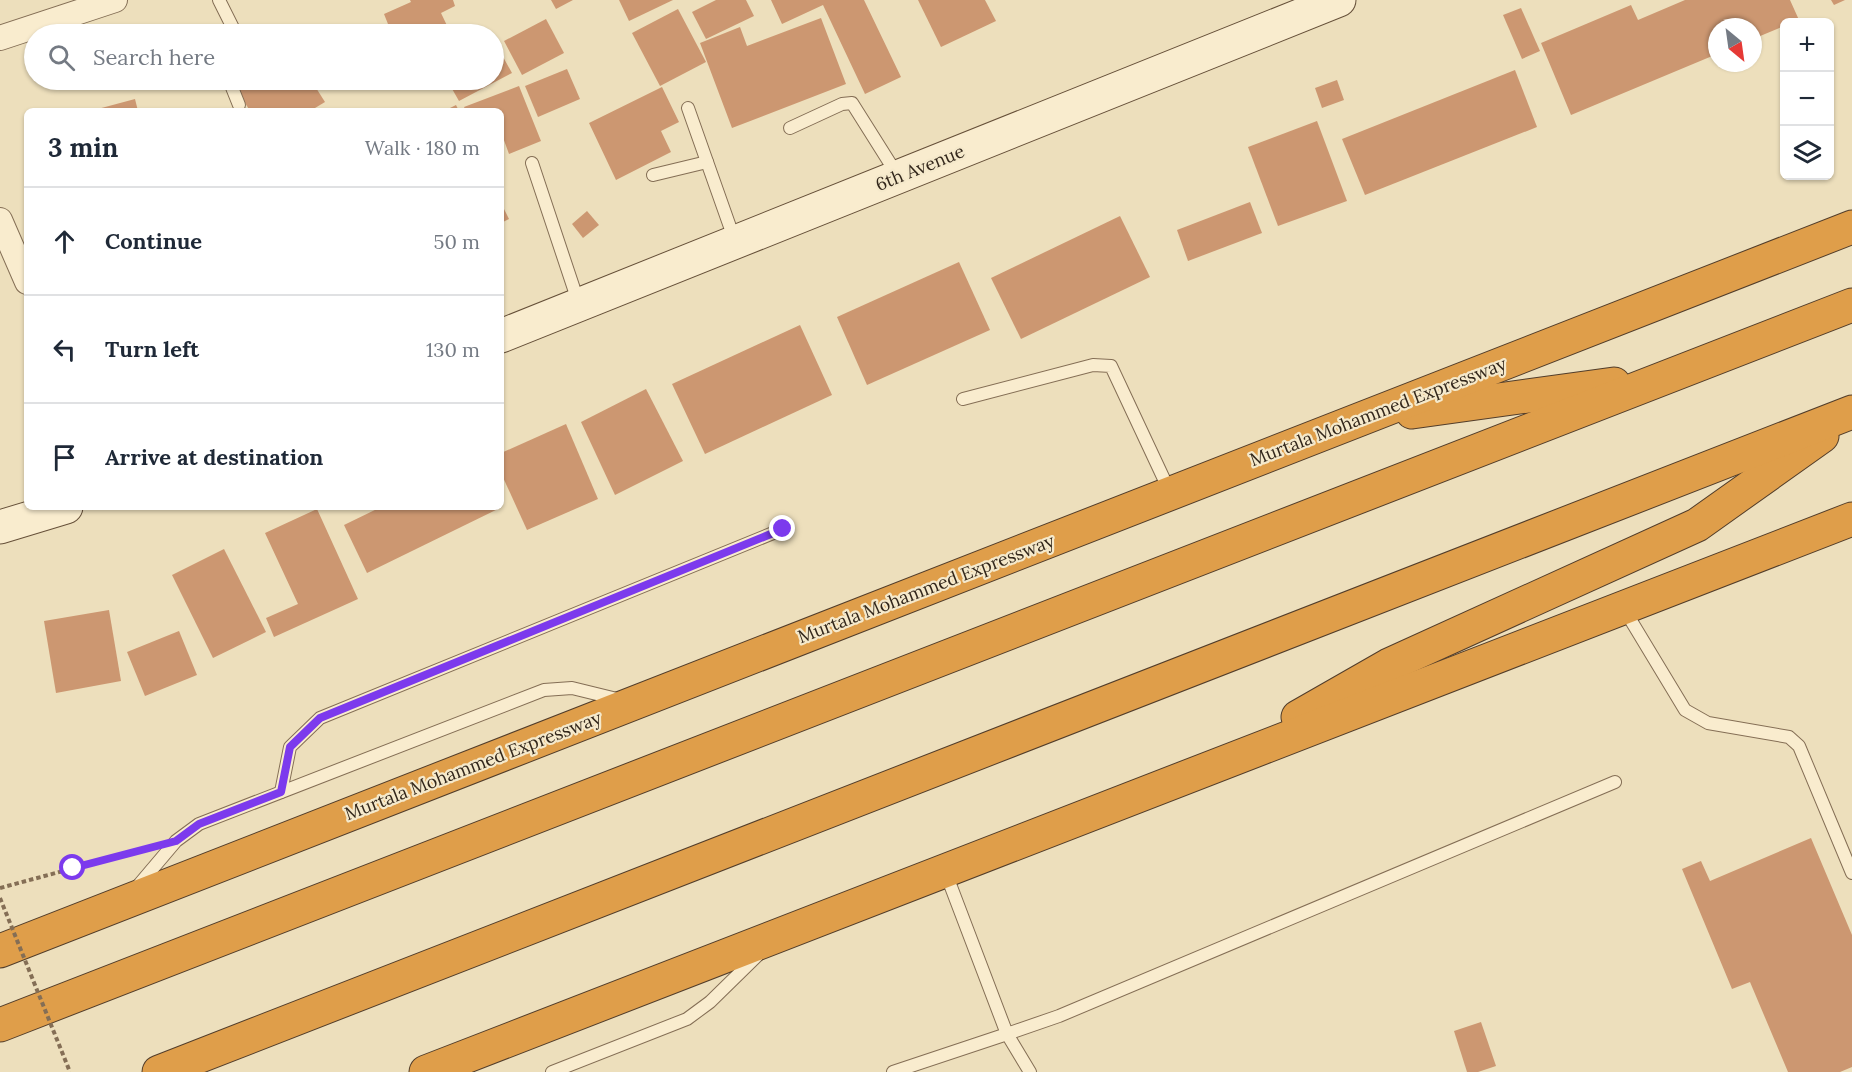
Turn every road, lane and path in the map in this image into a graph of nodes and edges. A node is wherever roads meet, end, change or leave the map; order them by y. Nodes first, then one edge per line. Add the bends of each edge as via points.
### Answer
1 (115, 0) edge
2 (219, 0) edge
3 (1339, 0) edge
4 (42, 24) edge
5 (231, 24) edge
6 (24, 30) edge
7 (0, 38) edge
8 (233, 90) edge
9 (239, 105) dead end
10 (688, 108) dead end
11 (790, 128) dead end
12 (707, 162) junction
13 (532, 163) dead end
14 (653, 175) dead end
15 (898, 177) junction
16 (0, 220) edge
17 (1852, 227) edge
18 (735, 242) junction
19 (24, 275) edge
20 (579, 305) junction
21 (1852, 305) edge
22 (504, 335) edge
23 (1669, 376) junction
24 (963, 399) dead end
25 (1852, 413) edge
26 (1359, 419) junction
27 (1170, 493) junction
28 (56, 510) edge
29 (1852, 519) edge
30 (0, 527) edge
31 (783, 529) dead end
32 (1624, 608) junction
33 (633, 703) junction
34 (1197, 774) junction
35 (1615, 782) dead end
36 (281, 792) junction
37 (176, 841) junction
38 (945, 872) junction
39 (1852, 873) edge
40 (0, 888) edge
41 (0, 898) edge
42 (123, 903) junction
43 (777, 937) junction
44 (0, 951) edge
45 (0, 1025) edge
46 (1007, 1034) junction
47 (70, 1072) edge
48 (159, 1072) edge
49 (426, 1072) edge
50 (552, 1072) edge
51 (893, 1072) edge
52 (1030, 1072) edge

1 - 4 street
2 - 5 lane
3 - 15 street, 6th Avenue
6 - 7 street
8 - 9 lane
10 - 12 lane
11 - 15 lane via 852,103
12 - 14 lane
12 - 18 lane
13 - 20 lane
15 - 18 street, 6th Avenue
16 - 19 street
17 - 26 highway, Murtala Mohammed Expressway
18 - 20 street, 6th Avenue
20 - 22 street, 6th Avenue
21 - 23 highway
23 - 26 highway
23 - 45 highway
24 - 27 lane via 1093,366 1111,366
25 - 34 highway via 1697,525 1389,665
25 - 48 highway
26 - 27 highway, Murtala Mohammed Expressway
27 - 33 highway, Murtala Mohammed Expressway
28 - 30 street
29 - 32 highway
31 - 36 lane via 320,718 290,747
32 - 34 highway
32 - 39 lane via 1686,710 1708,723 1789,737 1799,746
33 - 36 lane via 572,688 544,690
33 - 42 highway, Murtala Mohammed Expressway
34 - 38 highway
35 - 46 lane via 1059,1016
36 - 37 lane via 199,824
37 - 40 path
37 - 42 lane
38 - 43 highway
38 - 46 lane
41 - 47 path, bridge
42 - 44 highway, Murtala Mohammed Expressway
43 - 49 highway
43 - 50 lane via 687,1019
46 - 51 lane
46 - 52 lane

